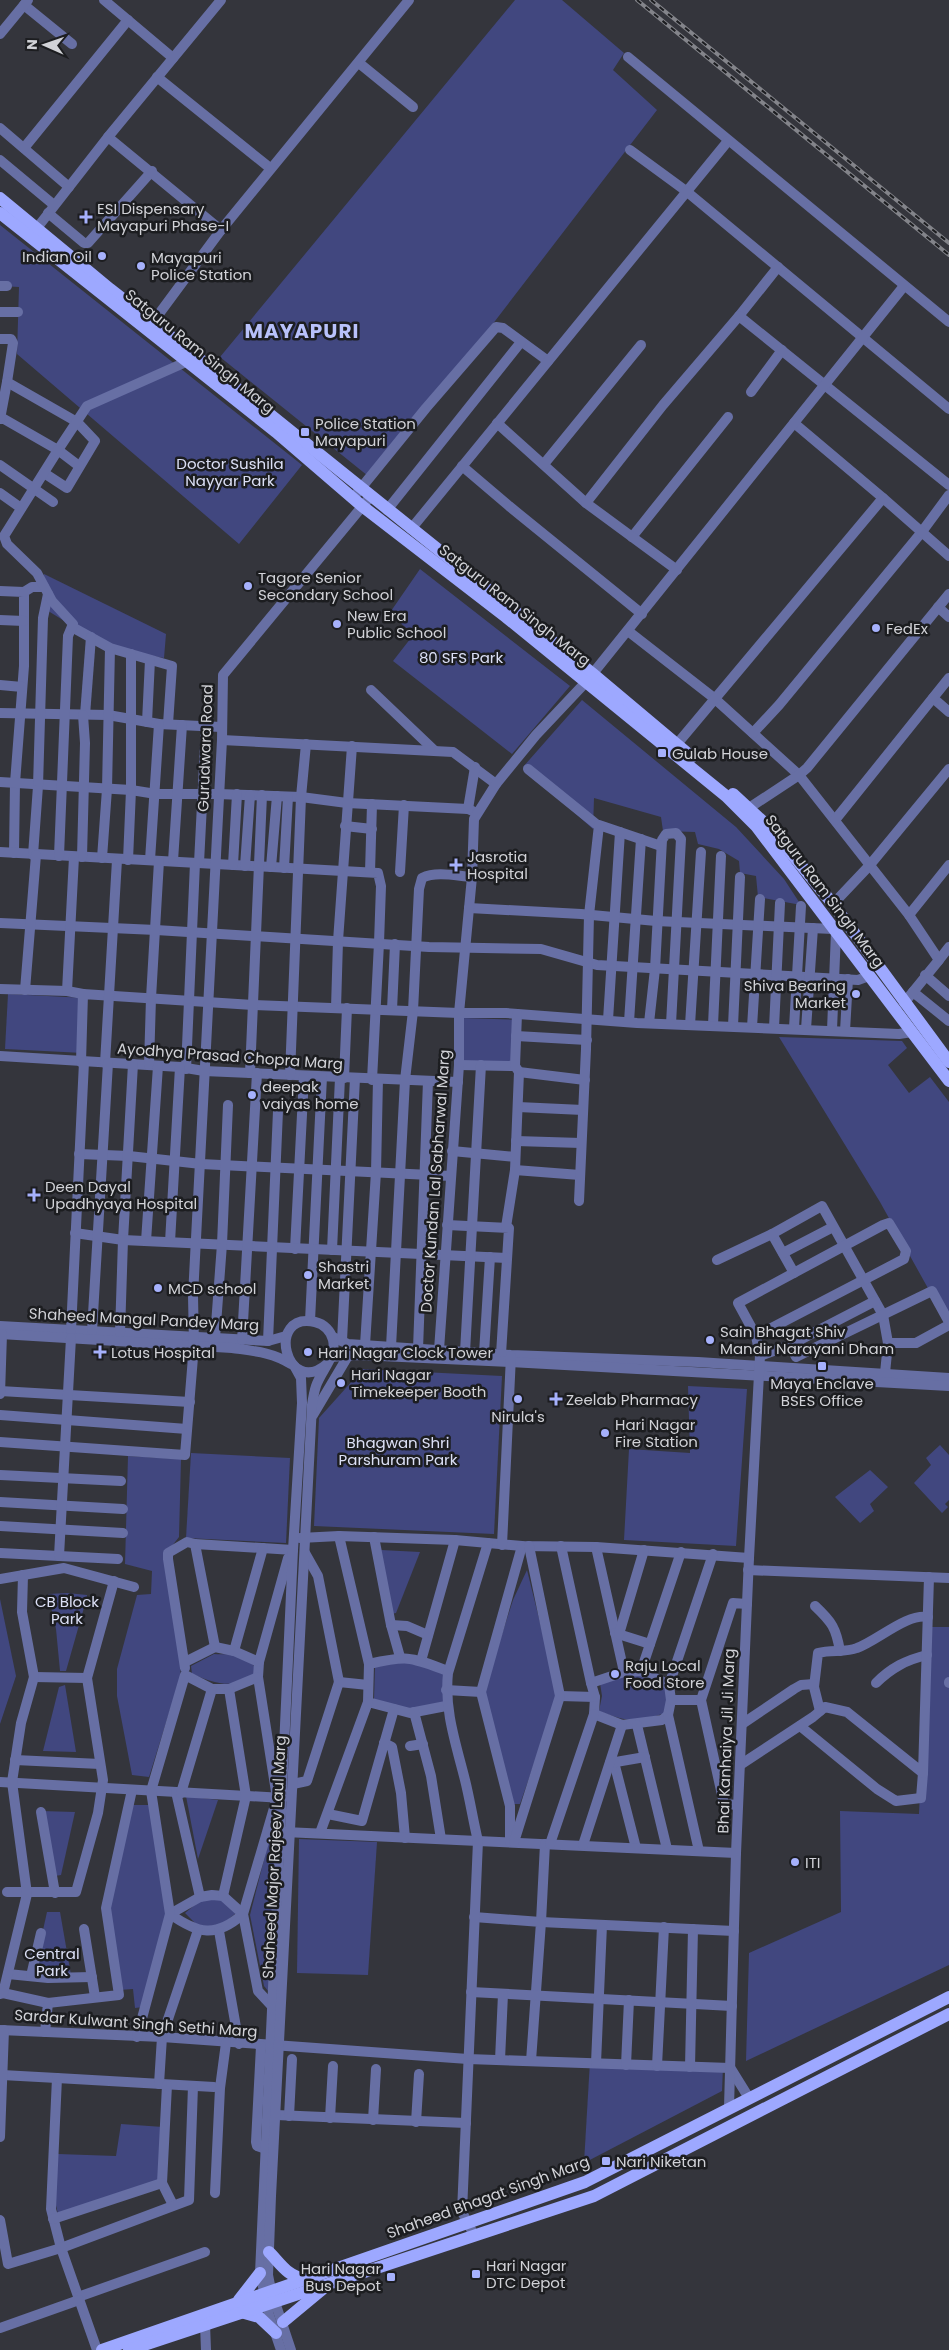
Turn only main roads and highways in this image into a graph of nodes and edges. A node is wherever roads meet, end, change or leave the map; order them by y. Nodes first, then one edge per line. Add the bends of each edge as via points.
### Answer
1 (0, 198) edge
2 (0, 213) edge
3 (361, 497) junction
4 (589, 678) junction
5 (949, 1062) edge
6 (949, 1081) edge
7 (949, 1997) edge
8 (949, 2014) edge
9 (269, 2252) road end
10 (260, 2273) road end
11 (305, 2279) junction
12 (327, 2284) junction
13 (269, 2297) junction
14 (239, 2307) junction
15 (283, 2322) road end
16 (276, 2333) road end
17 (102, 2350) edge
18 (129, 2350) edge

1 - 3 main road, Satguru Ram Singh Marg
2 - 3 main road, Satguru Ram Singh Marg
3 - 4 main road, Satguru Ram Singh Marg
3 - 4 main road, Satguru Ram Singh Marg via 387,510 411,529
4 - 5 main road, Satguru Ram Singh Marg via 677,744 772,830 833,904
4 - 6 main road, Satguru Ram Singh Marg via 726,796 756,826
7 - 11 main road, Shaheed Bhagat Singh Marg via 585,2182
8 - 12 main road, Shaheed Bhagat Singh Marg via 594,2196
9 - 11 main road via 290,2274
10 - 14 main road
11 - 13 main road, Shaheed Bhagat Singh Marg
12 - 13 main road, Shaheed Bhagat Singh Marg
12 - 15 main road
13 - 14 main road, Shaheed Bhagat Singh Marg
14 - 16 main road
14 - 17 main road, Shaheed Bhagat Singh Marg
14 - 18 main road, Shaheed Bhagat Singh Marg via 206,2324

